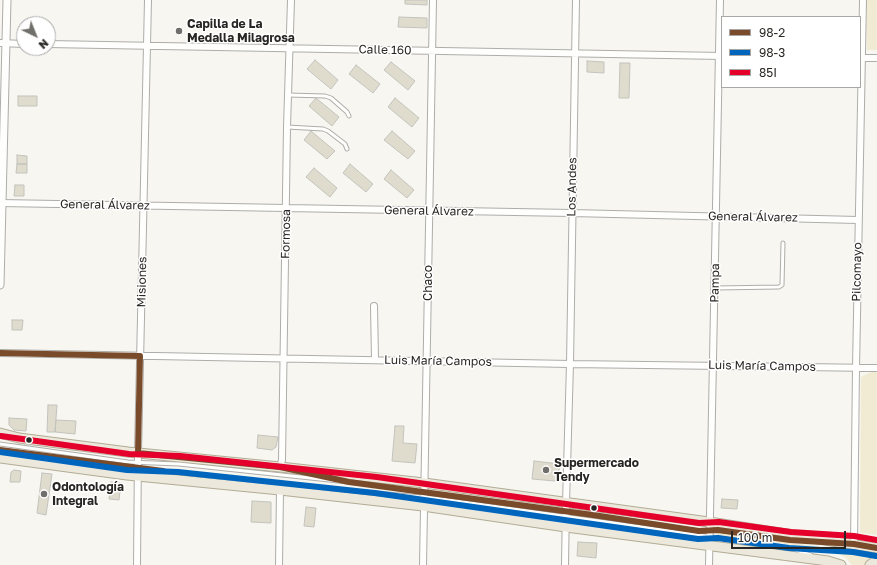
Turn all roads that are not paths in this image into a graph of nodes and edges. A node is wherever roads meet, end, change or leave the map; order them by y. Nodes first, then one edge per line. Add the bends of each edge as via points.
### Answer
1 (7, 0) edge
2 (148, 0) edge
3 (291, 0) edge
4 (433, 0) edge
5 (576, 0) edge
6 (720, 0) edge
7 (863, 0) edge
8 (3, 44) edge
9 (16, 44) edge
10 (56, 44) edge
11 (147, 46) junction
12 (290, 48) junction
13 (432, 51) junction
14 (575, 53) junction
15 (720, 56) edge
16 (861, 58) edge
17 (877, 58) edge
18 (860, 88) edge
19 (288, 95) junction
20 (349, 116) dead end
21 (287, 127) junction
22 (347, 149) dead end
23 (1, 203) edge
24 (143, 206) junction
25 (286, 208) junction
26 (428, 211) junction
27 (572, 213) junction
28 (717, 216) junction
29 (858, 220) junction
30 (783, 243) dead end
31 (0, 285) edge
32 (715, 288) junction
33 (374, 306) dead end
34 (0, 352) edge
35 (140, 356) junction
36 (284, 358) junction
37 (375, 360) junction
38 (427, 361) junction
39 (570, 364) junction
40 (714, 365) junction
41 (856, 368) junction
42 (877, 368) edge
43 (0, 433) edge
44 (0, 444) edge
45 (0, 450) edge
46 (0, 458) edge
47 (138, 465) junction
48 (280, 467) junction
49 (349, 482) junction
50 (424, 483) junction
51 (280, 490) junction
52 (424, 499) junction
53 (566, 511) junction
54 (566, 527) junction
55 (709, 534) junction
56 (854, 544) junction
57 (877, 548) edge
58 (877, 560) edge
59 (137, 565) edge
60 (279, 565) edge
61 (423, 565) edge
62 (566, 565) edge
63 (709, 565) edge
64 (841, 565) edge
65 (870, 565) edge

1 - 8 street
2 - 11 street, Misiones
3 - 12 street, Formosa
4 - 13 street, Chaco
5 - 14 street, Los Andes
6 - 15 street, Pampa
7 - 16 street, Pilcomayo
8 - 9 street
8 - 23 street
10 - 11 street, Calle 160
11 - 12 street, Calle 160
11 - 24 street, Misiones
12 - 13 street, Calle 160
12 - 19 street, Formosa
13 - 14 street, Calle 160
13 - 26 street, Chaco
14 - 15 street, Calle 160
14 - 27 street, Los Andes
15 - 28 street, Pampa
16 - 17 street
18 - 29 street, Pilcomayo
19 - 20 lane via 325,96
19 - 21 street, Formosa
21 - 22 lane via 323,129 342,141
21 - 25 street, Formosa
23 - 24 street, General Álvarez
23 - 31 street
24 - 25 street, General Álvarez
24 - 35 street, Misiones
25 - 26 street, General Álvarez
25 - 36 street, Formosa
26 - 27 street, General Álvarez
26 - 38 street, Chaco
27 - 28 street, General Álvarez
27 - 39 street, Los Andes
28 - 29 street, General Álvarez
28 - 32 street, Pampa
29 - 41 street, Pilcomayo
30 - 32 lane via 782,285 779,287
32 - 40 street, Pampa
33 - 37 street
34 - 35 street, Luis María Campos
35 - 36 street, Luis María Campos
35 - 47 street, Misiones
36 - 37 street, Luis María Campos
36 - 48 street, Formosa
37 - 38 street, Luis María Campos
38 - 39 street, Luis María Campos
38 - 50 street, Chaco
39 - 40 street, Luis María Campos
39 - 53 street, Los Andes
40 - 41 street, Luis María Campos
40 - 55 street, Pampa
41 - 42 street, Luis María Campos
41 - 56 street, Pilcomayo
43 - 47 main road
44 - 47 lane
45 - 47 lane
46 - 47 main road
47 - 48 main road
47 - 49 lane via 179,464
47 - 51 main road
47 - 52 lane via 178,473
47 - 59 street, Misiones
48 - 49 lane
48 - 50 main road
49 - 52 lane
50 - 52 street, Chaco
50 - 53 main road
51 - 52 main road
51 - 60 street
52 - 53 lane
52 - 54 main road
52 - 61 street, Chaco
53 - 54 street, Los Andes
53 - 55 main road
53 - 55 lane
54 - 55 main road
54 - 62 street, Los Andes
55 - 56 main road
55 - 63 street, Pampa
55 - 64 main road
56 - 57 main road
58 - 65 main road

